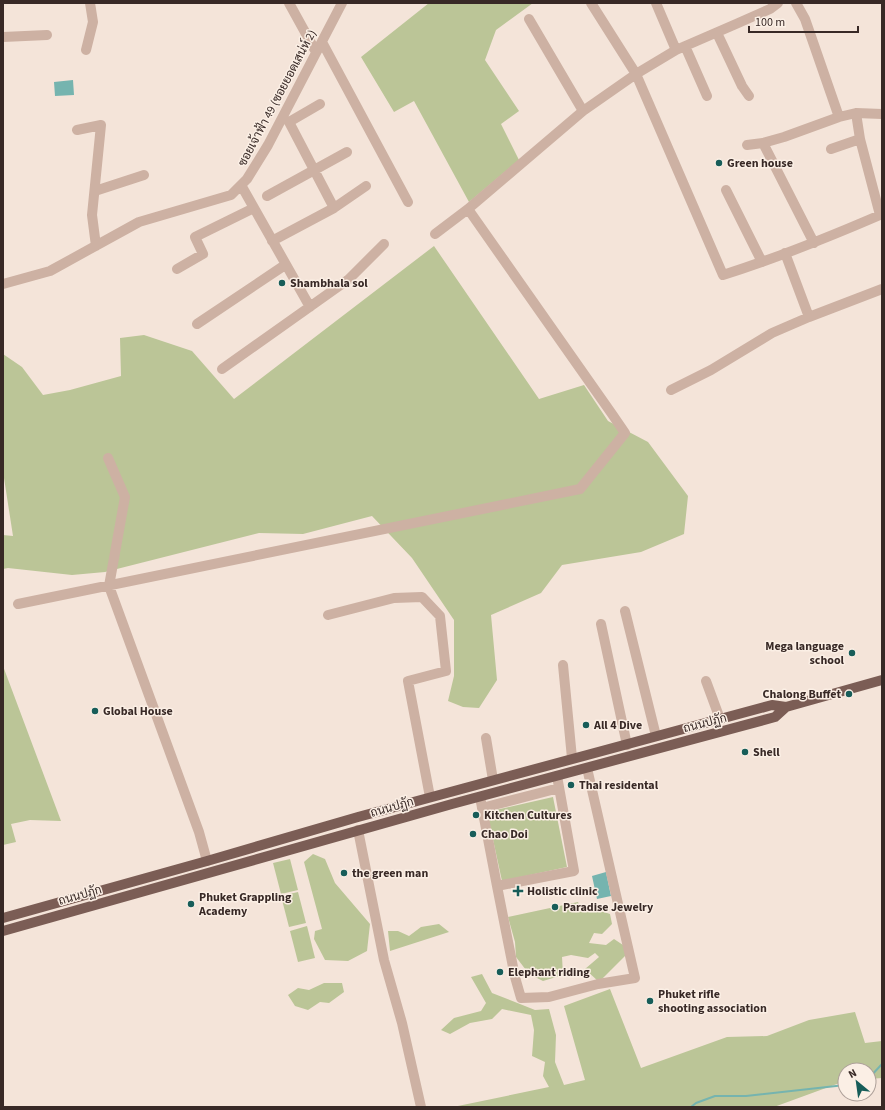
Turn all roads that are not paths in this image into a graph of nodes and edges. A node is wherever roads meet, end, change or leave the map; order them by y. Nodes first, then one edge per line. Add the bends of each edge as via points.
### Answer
1 (90, 3) edge
2 (289, 3) edge
3 (342, 3) edge
4 (591, 3) edge
5 (656, 3) edge
6 (778, 3) edge
7 (796, 3) edge
8 (529, 19) dead end
9 (717, 33) junction
10 (47, 35) dead end
11 (3, 37) edge
12 (322, 42) junction
13 (680, 48) junction
14 (86, 50) dead end
15 (316, 52) junction
16 (636, 74) junction
17 (707, 96) dead end
18 (749, 96) dead end
19 (320, 104) dead end
20 (583, 111) junction
21 (856, 113) junction
22 (882, 114) edge
23 (839, 117) junction
24 (77, 130) dead end
25 (860, 139) junction
26 (763, 143) junction
27 (747, 145) dead end
28 (831, 150) dead end
29 (347, 152) dead end
30 (314, 170) junction
31 (144, 175) dead end
32 (241, 185) junction
33 (366, 186) dead end
34 (726, 190) dead end
35 (95, 191) junction
36 (268, 196) dead end
37 (408, 202) dead end
38 (254, 208) junction
39 (334, 208) junction
40 (468, 210) junction
41 (435, 234) dead end
42 (272, 241) junction
43 (814, 243) junction
44 (384, 244) dead end
45 (96, 246) junction
46 (784, 253) junction
47 (762, 262) junction
48 (286, 265) junction
49 (177, 269) dead end
50 (3, 284) edge
51 (882, 289) edge
52 (310, 307) junction
53 (809, 317) junction
54 (197, 324) dead end
55 (222, 369) dead end
56 (671, 390) dead end
57 (108, 458) dead end
58 (109, 586) junction
59 (18, 604) dead end
60 (625, 611) dead end
61 (328, 615) dead end
62 (601, 624) dead end
63 (563, 665) dead end
64 (706, 680) dead end
65 (882, 680) edge
66 (786, 707) junction
67 (720, 719) junction
68 (656, 736) junction
69 (486, 738) dead end
70 (627, 745) junction
71 (572, 758) junction
72 (587, 768) junction
73 (557, 776) junction
74 (493, 780) junction
75 (559, 788) junction
76 (480, 797) junction
77 (430, 798) junction
78 (482, 808) junction
79 (358, 830) junction
80 (207, 861) junction
81 (185, 867) junction
82 (189, 878) junction
83 (498, 886) junction
84 (3, 918) edge
85 (3, 931) edge
86 (420, 1107) edge

1 - 14 street via 93,22
2 - 15 street
3 - 12 street, ซอยเจ้าฟ้า 49 (ซอยยอดเสน่ห์ 2)
4 - 16 street
5 - 13 street
6 - 9 street
7 - 23 street via 805,19
8 - 20 street
9 - 13 street
9 - 18 street
10 - 11 street
12 - 15 street, ซอยเจ้าฟ้า 49 (ซอยยอดเสน่ห์ 2)
12 - 37 street
13 - 16 street
13 - 17 street
15 - 32 street, ซอยเจ้าฟ้า 49 (ซอยยอดเสน่ห์ 2) via 268,145
16 - 20 street
16 - 47 street via 724,275
19 - 30 street via 289,122
20 - 40 street
21 - 22 street
21 - 23 street
21 - 25 street
23 - 26 street
24 - 35 street via 101,125
25 - 28 street
25 - 43 street via 880,215
26 - 27 street
26 - 43 street
29 - 30 street
30 - 36 street
30 - 39 street
31 - 35 street
32 - 38 street
32 - 45 street, ซอยเจ้าฟ้า 49 (ซอยยอดเสน่ห์ 2) via 231,194 139,222
33 - 39 street
34 - 47 street
35 - 45 street via 92,215
38 - 42 street
38 - 49 street via 195,236 203,254
39 - 42 street
40 - 41 street
40 - 58 street via 625,434 580,489
42 - 48 street
43 - 46 street
44 - 52 street via 349,279
45 - 50 street, ซอยเจ้าฟ้า 49 (ซอยยอดเสน่ห์ 2) via 50,271
46 - 47 street
46 - 53 street
48 - 52 street
48 - 54 street
51 - 53 street
52 - 55 street
53 - 56 street via 772,333 711,370
57 - 58 street via 125,497
58 - 59 street
58 - 80 street
60 - 68 street
61 - 77 street via 394,598 422,597 440,616 446,671 408,681
62 - 70 street
63 - 71 street
64 - 67 street
65 - 66 main road, ถนนปฏัก
66 - 67 main road, ถนนปฏัก via 772,705
66 - 72 main road, ถนนปฏัก via 775,717
67 - 68 main road, ถนนปฏัก
68 - 70 main road, ถนนปฏัก
69 - 74 street
70 - 71 main road, ถนนปฏัก
71 - 74 main road, ถนนปฏัก
72 - 73 main road, ถนนปฏัก
72 - 83 street via 635,978 598,984 549,997 521,998
73 - 75 street
73 - 76 main road, ถนนปฏัก
74 - 77 main road, ถนนปฏัก
75 - 78 street
75 - 83 street via 574,871
76 - 78 street
76 - 79 main road, ถนนปฏัก
77 - 80 main road, ถนนปฏัก
78 - 83 street
79 - 82 main road, ถนนปฏัก
79 - 86 street via 384,960 402,1023
80 - 81 main road, ถนนปฏัก
81 - 82 main road
81 - 84 main road, ถนนปฏัก
82 - 85 main road, ถนนปฏัก

